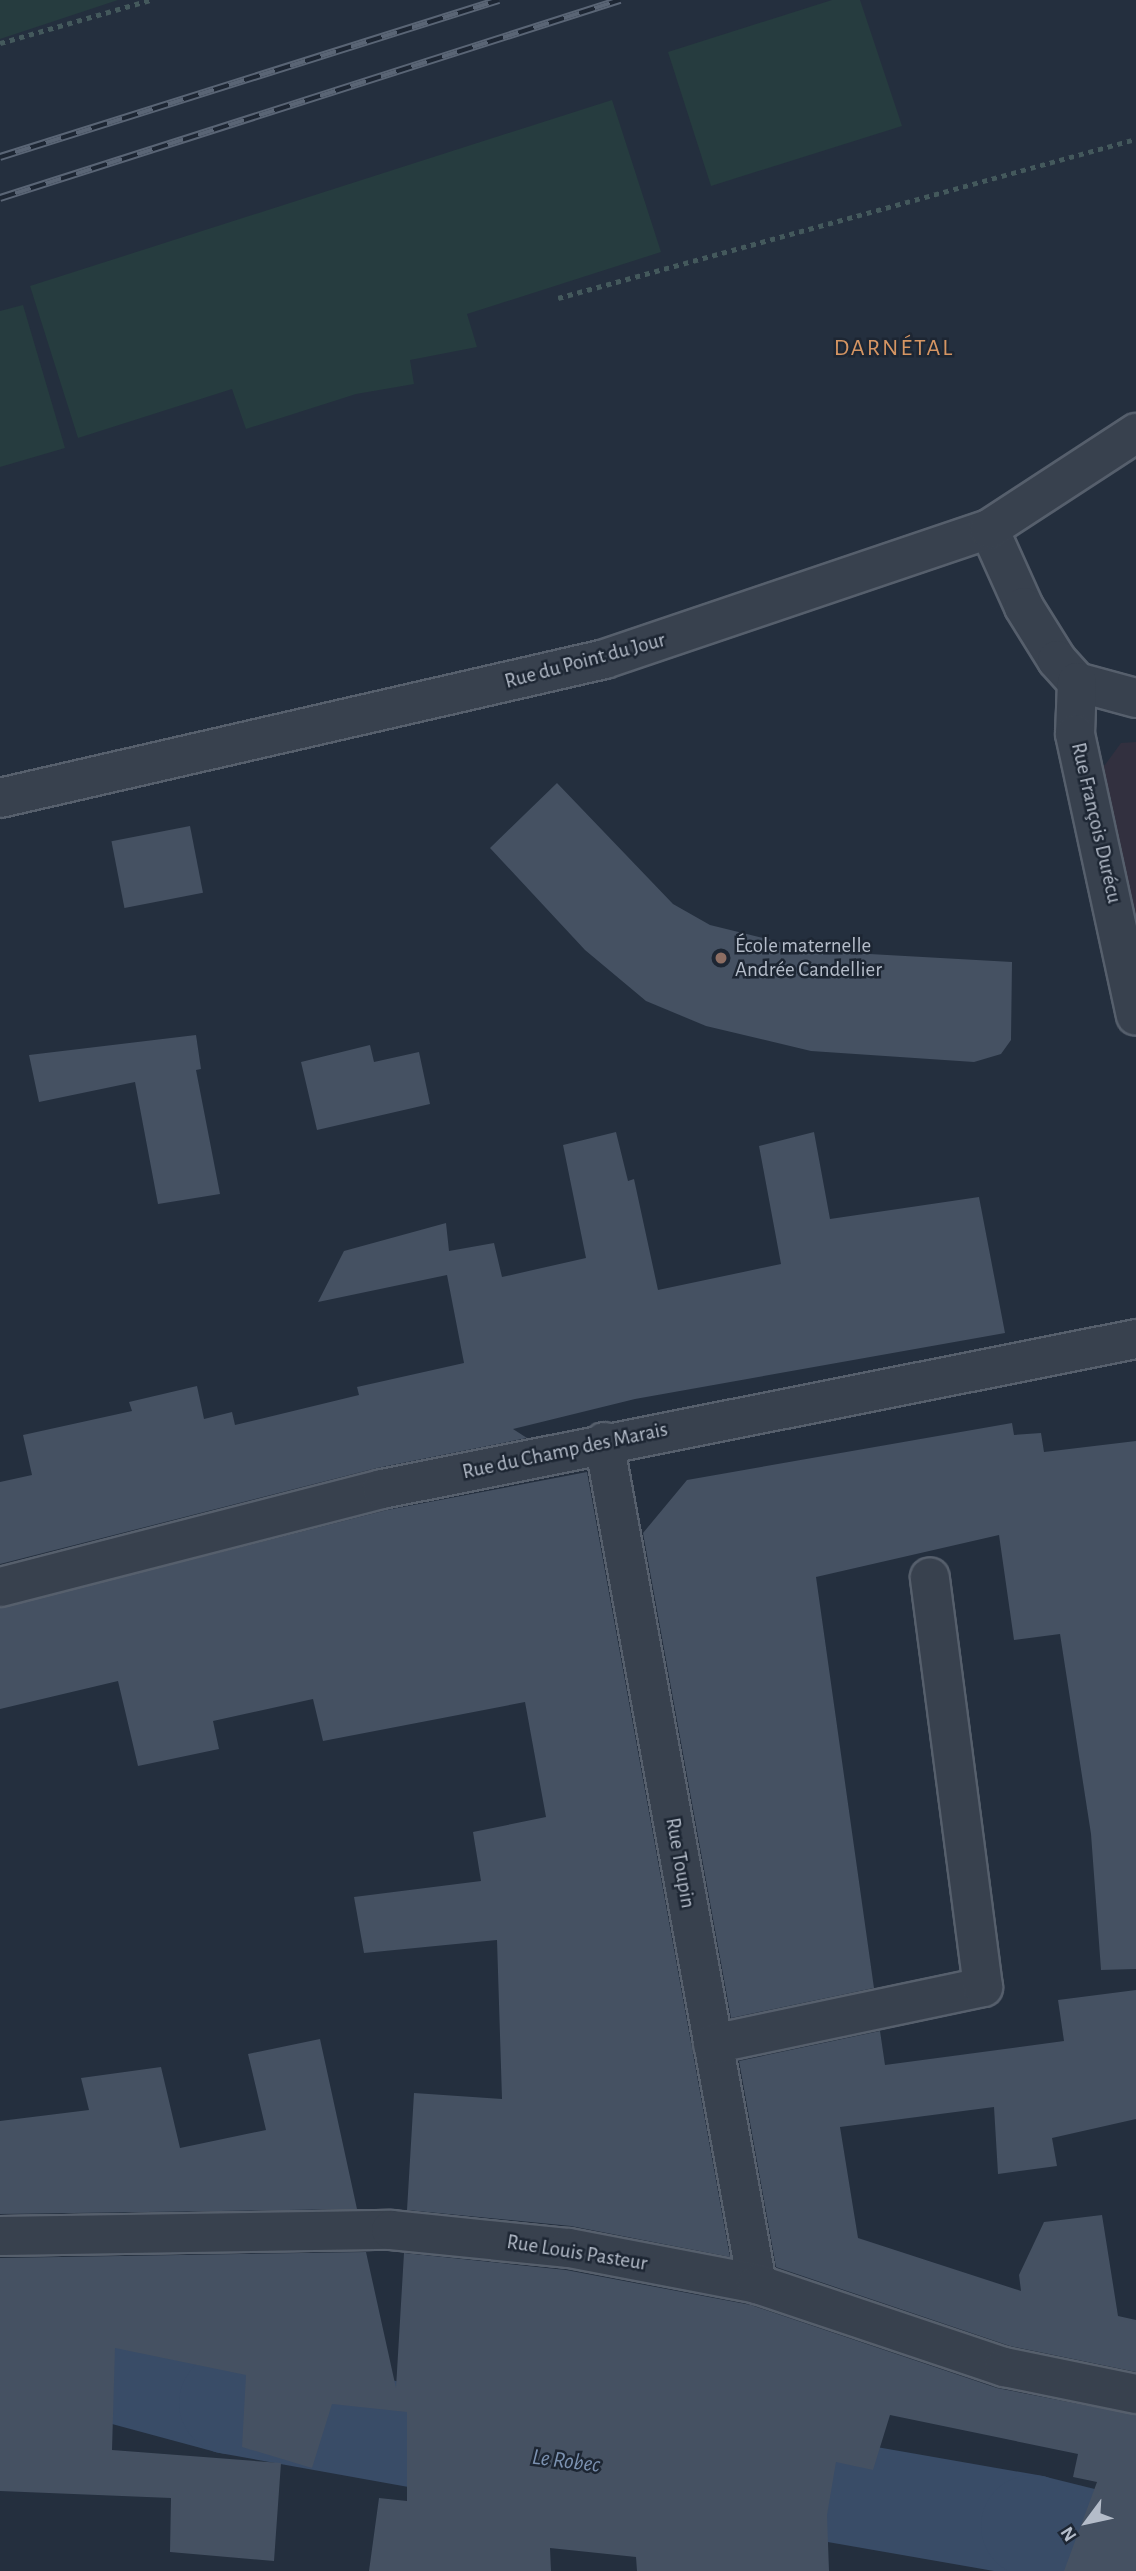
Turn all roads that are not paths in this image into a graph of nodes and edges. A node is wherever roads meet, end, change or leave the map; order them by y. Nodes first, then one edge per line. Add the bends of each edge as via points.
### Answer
1 (1136, 433) edge
2 (989, 529) junction
3 (1077, 682) junction
4 (1136, 698) edge
5 (0, 798) edge
6 (1136, 1015) edge
7 (1136, 1339) edge
8 (604, 1442) junction
9 (930, 1577) dead end
10 (0, 1587) edge
11 (713, 2044) junction
12 (0, 2236) edge
13 (757, 2284) junction
14 (1136, 2393) edge

1 - 2 street, Rue du Point du Jour
2 - 3 street via 1038,634
2 - 5 street, Rue du Point du Jour via 606,660
3 - 4 street
3 - 6 street, Rue François Durécu via 1075,734
7 - 8 street, Rue du Champ des Marais
8 - 10 street, Rue du Champ des Marais via 382,1489
8 - 11 street, Rue Toupin
9 - 11 street via 983,1987
11 - 13 street, Rue Toupin
12 - 13 street, Rue Louis Pasteur via 391,2230 569,2248
13 - 14 street, Rue Louis Pasteur via 1004,2367

